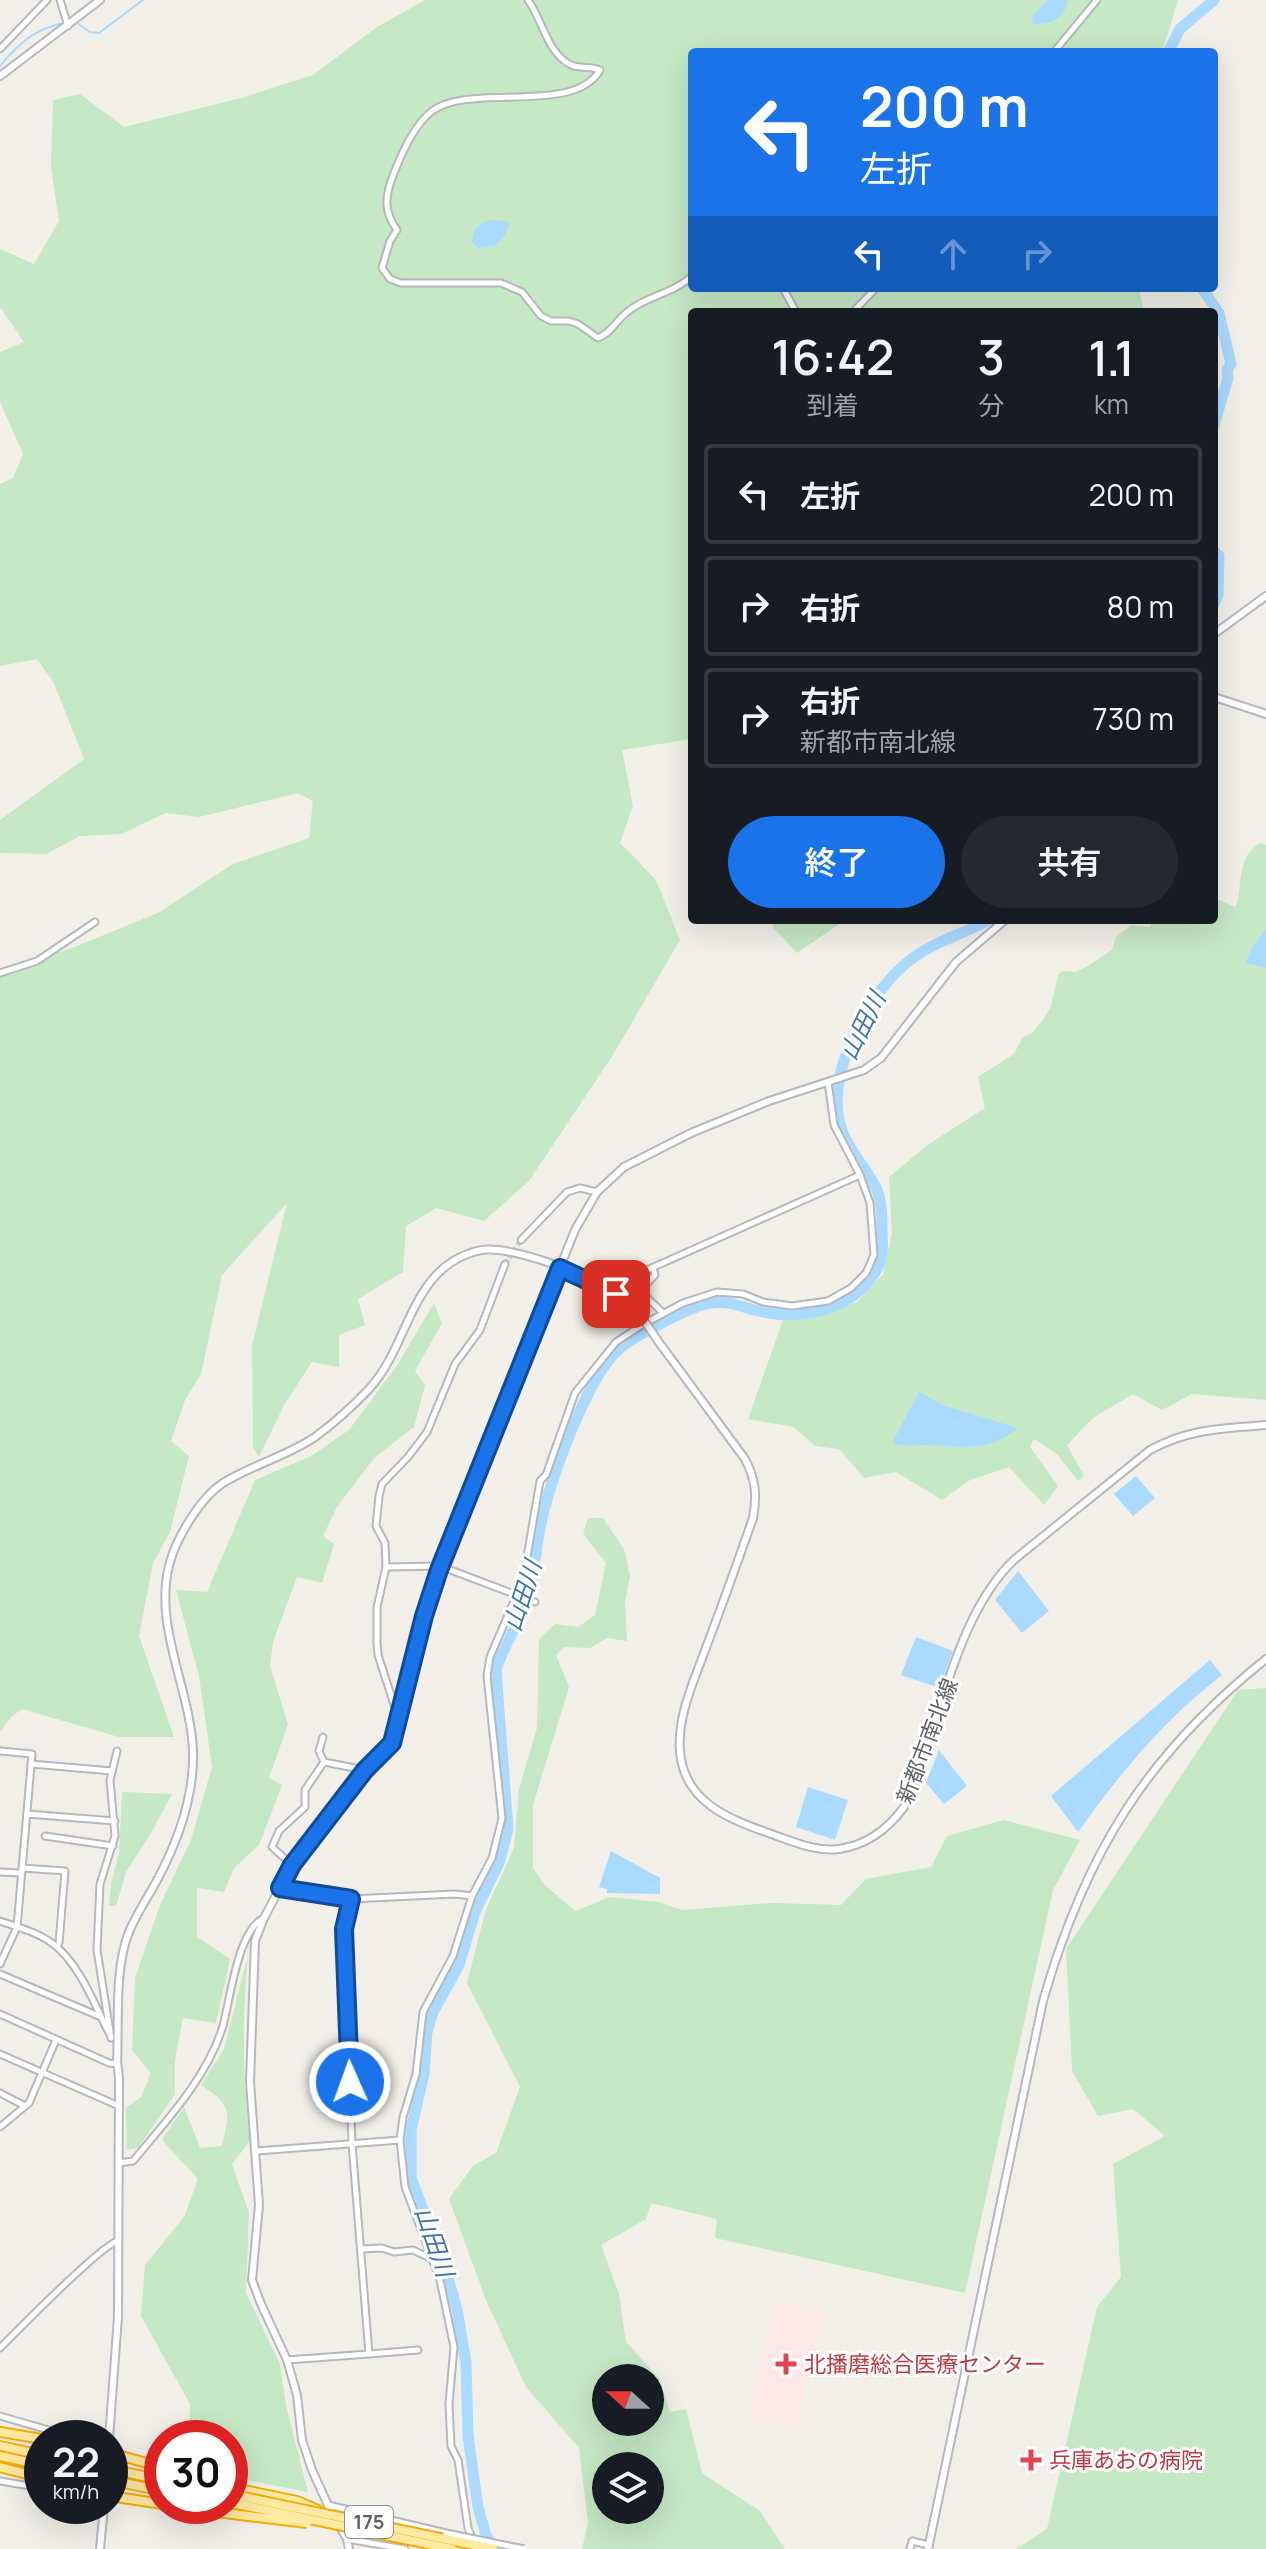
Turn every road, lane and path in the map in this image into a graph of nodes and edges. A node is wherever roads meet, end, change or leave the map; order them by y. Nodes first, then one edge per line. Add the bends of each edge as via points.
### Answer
1 (47, 0) edge
2 (60, 0) edge
3 (100, 0) edge
4 (528, 0) edge
5 (1097, 0) edge
6 (68, 26) junction
7 (1057, 48) edge
8 (0, 49) edge
9 (0, 76) edge
10 (688, 280) edge
11 (872, 292) edge
12 (857, 308) edge
13 (1265, 598) edge
14 (1218, 631) edge
15 (1218, 698) edge
16 (1266, 714) edge
17 (95, 922) dead end
18 (1000, 924) edge
19 (0, 973) edge
20 (828, 1082) junction
21 (860, 1175) junction
22 (597, 1192) junction
23 (521, 1240) tunnel mouth
24 (505, 1264) tunnel mouth
25 (560, 1268) junction
26 (653, 1268) junction
27 (616, 1294) junction
28 (663, 1313) junction
29 (1266, 1425) edge
30 (440, 1566) junction
31 (386, 1567) junction
32 (517, 1597) junction
33 (535, 1602) dead end
34 (1266, 1659) edge
35 (400, 1719) junction
36 (323, 1737) dead end
37 (0, 1751) edge
38 (117, 1751) dead end
39 (324, 1762) junction
40 (31, 1764) junction
41 (365, 1770) junction
42 (112, 1771) junction
43 (27, 1814) junction
44 (115, 1821) junction
45 (45, 1836) dead end
46 (113, 1846) junction
47 (292, 1865) junction
48 (22, 1870) junction
49 (0, 1872) edge
50 (280, 1888) junction
51 (472, 1896) junction
52 (351, 1899) junction
53 (264, 1918) junction
54 (0, 1921) edge
55 (17, 1927) junction
56 (57, 1947) junction
57 (0, 1964) edge
58 (0, 1974) edge
59 (0, 2014) edge
60 (101, 2017) junction
61 (111, 2038) junction
62 (56, 2040) junction
63 (0, 2054) edge
64 (117, 2064) junction
65 (43, 2073) junction
66 (0, 2093) edge
67 (25, 2106) junction
68 (119, 2106) junction
69 (0, 2127) edge
70 (400, 2140) junction
71 (352, 2144) junction
72 (257, 2151) junction
73 (118, 2163) junction
74 (118, 2241) junction
75 (361, 2249) junction
76 (432, 2259) junction
77 (0, 2348) edge
78 (418, 2350) dead end
79 (369, 2354) junction
80 (287, 2360) junction
81 (0, 2416) edge
82 (111, 2420) edge
83 (24, 2423) edge
84 (0, 2432) edge
85 (24, 2436) edge
86 (0, 2446) edge
87 (24, 2451) edge
88 (0, 2456) edge
89 (24, 2461) edge
90 (0, 2467) edge
91 (24, 2473) edge
92 (0, 2481) edge
93 (24, 2485) edge
94 (248, 2502) edge
95 (248, 2503) edge
96 (324, 2508) junction
97 (102, 2524) edge
98 (347, 2539) junction
99 (928, 2547) edge
100 (100, 2549) edge
101 (349, 2549) edge
102 (405, 2549) edge
103 (452, 2549) edge
104 (476, 2549) edge
105 (493, 2549) edge
106 (524, 2549) edge
107 (910, 2549) edge

1 - 8 street
2 - 6 street
3 - 6 street
4 - 10 street via 567,63 600,70 570,92 435,108 423,119 389,186 386,210 397,230 382,268 401,283 501,283 522,292 541,316 578,324 598,338 626,312
5 - 7 street
6 - 9 street
11 - 12 street
13 - 14 street
15 - 16 street
17 - 19 street via 49,954
18 - 20 street via 956,962 881,1058
20 - 21 street via 834,1125
20 - 22 street via 691,1133 624,1167
21 - 26 street
21 - 28 street via 870,1203 874,1255 851,1288 828,1301 792,1306 717,1292
22 - 23 street via 567,1192
22 - 25 street
24 - 31 street via 480,1330 455,1364 427,1432 382,1484 376,1526 385,1543
25 - 27 street, 新都市南北線
25 - 30 street
25 - 64 street, 新都市南北線 via 500,1249 477,1251 451,1263 417,1300 371,1387 314,1437 221,1485 181,1533 165,1590 190,1723 190,1787 182,1825 128,1935 121,1967
26 - 27 street via 629,1278
26 - 28 street via 655,1275 640,1291
27 - 29 street, 新都市南北線, bridge via 641,1316 745,1459 756,1488 753,1518 682,1718 684,1768 696,1792 724,1817 826,1849 866,1841 904,1807 971,1622 999,1574 1168,1440 1209,1428
28 - 32 street via 616,1342 575,1393 540,1481
30 - 31 street
30 - 32 street
30 - 35 street
31 - 35 street via 377,1607 378,1655
32 - 33 street
32 - 51 street via 487,1676 502,1818 492,1858
34 - 99 street via 1189,1729 1143,1783 1102,1849 1066,1926 1040,2015
35 - 41 street via 392,1743
36 - 39 street via 319,1751
37 - 40 street via 32,1754
38 - 42 street
39 - 41 street
39 - 47 street via 305,1790 305,1807 279,1831 272,1847
40 - 42 street
40 - 43 street
41 - 47 street
42 - 44 street
43 - 44 street
43 - 48 street
44 - 46 street
45 - 46 street
46 - 61 street via 100,1884 97,1950
47 - 50 street
48 - 49 street
48 - 55 street
48 - 56 street via 65,1871
50 - 52 street
50 - 53 street
51 - 52 street
51 - 70 street via 453,1956 423,2012 416,2074
52 - 71 street via 344,1929
53 - 72 street via 255,1941 250,2082
53 - 73 street via 256,1921 246,1939 206,2064 133,2161
54 - 55 street
55 - 56 street
55 - 57 street
56 - 60 street
58 - 60 street
59 - 62 street
60 - 61 street
61 - 64 street
62 - 64 street
62 - 65 street
63 - 65 street
64 - 68 street
65 - 67 street
65 - 68 street
66 - 67 street
67 - 69 street
68 - 73 street
70 - 71 street
70 - 76 street via 405,2187
71 - 72 street
71 - 75 street
72 - 80 street via 259,2205 252,2280
73 - 74 street
74 - 77 street via 110,2242
74 - 82 street
75 - 76 street via 413,2250
75 - 79 street
76 - 104 street via 454,2347 451,2446
78 - 79 street
79 - 80 street
80 - 96 street via 302,2440
81 - 83 street
84 - 85 highway
86 - 87 highway
88 - 89 highway
90 - 91 highway
92 - 93 street
94 - 96 highway, 175, bridge
95 - 103 highway, 175, bridge
96 - 98 street
96 - 105 highway, 175, bridge
96 - 106 street, bridge
97 - 100 street
98 - 101 street
98 - 102 street
99 - 107 street via 912,2541

